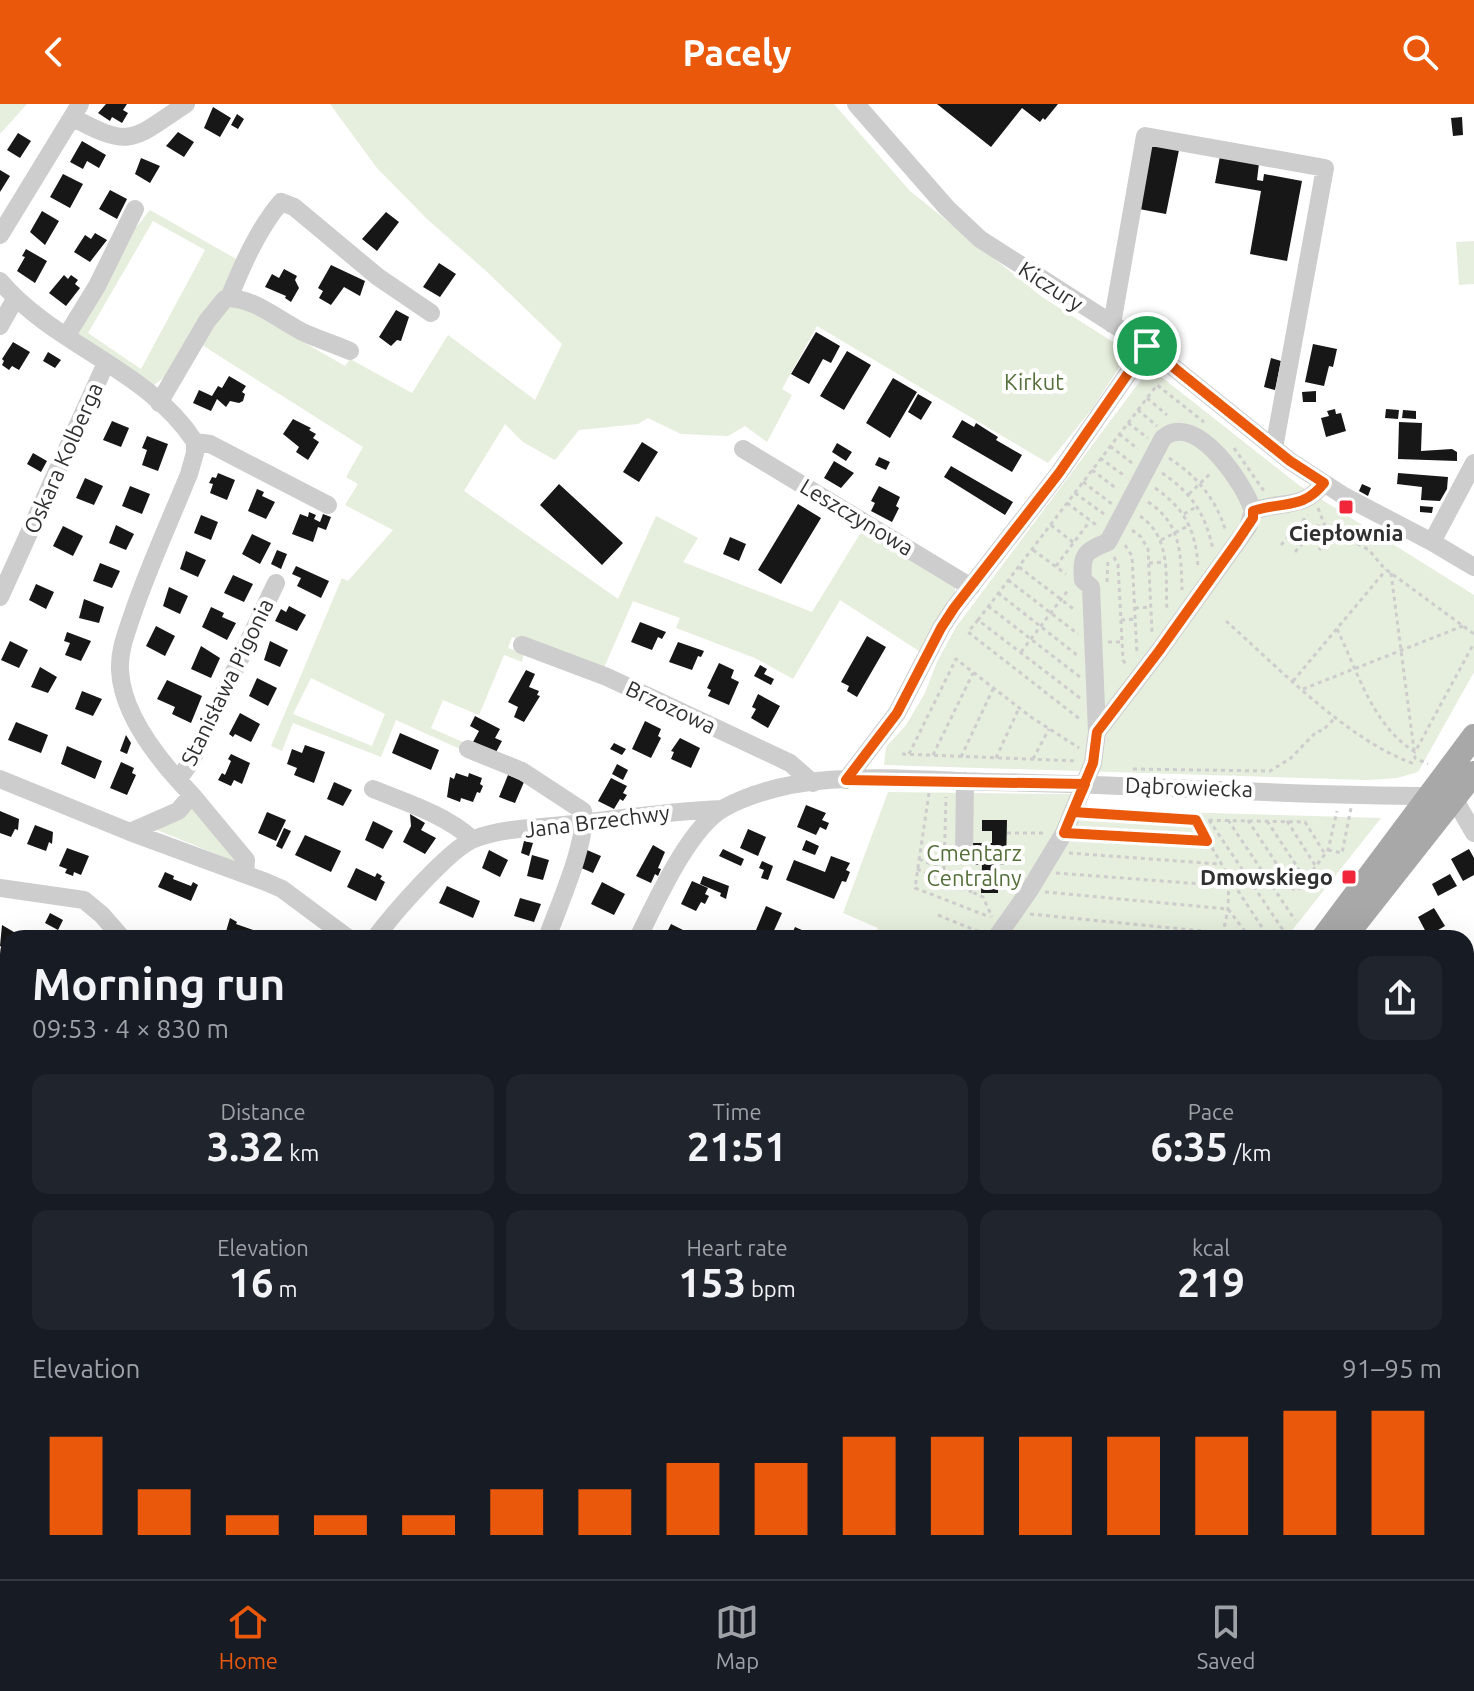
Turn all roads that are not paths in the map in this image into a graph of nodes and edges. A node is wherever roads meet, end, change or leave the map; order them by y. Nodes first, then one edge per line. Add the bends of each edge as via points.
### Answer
1 (186, 104) edge
2 (856, 104) edge
3 (76, 111) edge
4 (135, 209) dead end
5 (0, 235) edge
6 (0, 281) edge
7 (229, 298) junction
8 (15, 299) junction
9 (431, 313) dead end
10 (1112, 324) junction
11 (0, 326) edge
12 (67, 335) junction
13 (1147, 346) junction
14 (350, 351) dead end
15 (106, 363) junction
16 (159, 403) junction
17 (195, 442) junction
18 (1274, 448) junction
19 (743, 449) dead end
20 (1474, 463) edge
21 (1324, 483) junction
22 (328, 505) dead end
23 (1253, 511) junction
24 (1432, 542) junction
25 (1474, 567) edge
26 (276, 583) dead end
27 (971, 587) junction
28 (0, 597) edge
29 (522, 645) dead end
30 (1097, 732) junction
31 (1474, 736) edge
32 (468, 749) dead end
33 (1474, 773) edge
34 (0, 779) edge
35 (178, 780) junction
36 (846, 780) junction
37 (965, 781) junction
38 (813, 783) junction
39 (1085, 784) junction
40 (373, 789) dead end
41 (192, 795) junction
42 (1430, 796) junction
43 (1455, 800) junction
44 (723, 809) junction
45 (585, 822) junction
46 (130, 832) junction
47 (1474, 833) edge
48 (472, 839) junction
49 (964, 855) road end
50 (245, 874) junction
51 (0, 888) edge
52 (115, 930) edge
53 (337, 930) edge
54 (382, 930) edge
55 (550, 930) edge
56 (642, 930) edge
57 (996, 930) edge
58 (1329, 930) edge
59 (1350, 930) edge

1 - 3 street via 131,137 117,138
2 - 10 street, Kiczury via 980,239
3 - 5 street
4 - 12 street
6 - 8 street
7 - 9 street via 281,202
7 - 14 street via 251,303 305,334
7 - 16 street via 207,321
8 - 11 street
8 - 12 street
10 - 13 street, Kiczury
10 - 18 street via 1145,136 1325,168
12 - 15 street
13 - 18 street, Kiczury
13 - 27 street
15 - 16 street
15 - 28 street, Oskara Kolberga
16 - 17 street
17 - 22 street via 210,444
17 - 35 street via 189,474 138,598 119,668 141,730
18 - 21 street, Kiczury
19 - 27 street, Leszczynowa
20 - 24 street
21 - 23 street via 1308,500
21 - 24 street, Kiczury
23 - 30 street via 1207,585
23 - 30 street via 1245,489 1215,466 1191,434 1178,432 1138,486 1108,542 1090,548 1083,580 1091,587
24 - 25 street, Kiczury
26 - 35 street, Stanisława Pigonia
27 - 36 street via 941,628 897,713
29 - 38 street, Brzozowa via 607,677 790,763
30 - 39 street
31 - 42 main road
32 - 45 street via 522,771 583,811
33 - 43 main road
34 - 46 street
35 - 41 street
36 - 37 street, Dąbrowiecka
36 - 38 street, Dąbrowiecka
37 - 39 street, Dąbrowiecka
37 - 49 street
38 - 44 street, Dąbrowiecka
39 - 42 street, Dąbrowiecka via 1353,801
39 - 57 street via 1041,872
40 - 48 street via 459,827
41 - 46 street via 178,811
41 - 50 street via 246,860
42 - 58 main road
43 - 47 street
43 - 59 main road
44 - 45 street, Jana Brzechwy
44 - 56 street, Dąbrowiecka via 693,838
45 - 48 street, Jana Brzechwy
45 - 55 street
46 - 50 street
48 - 54 street, Jana Brzechwy
50 - 53 street via 282,889
51 - 52 street via 84,900

